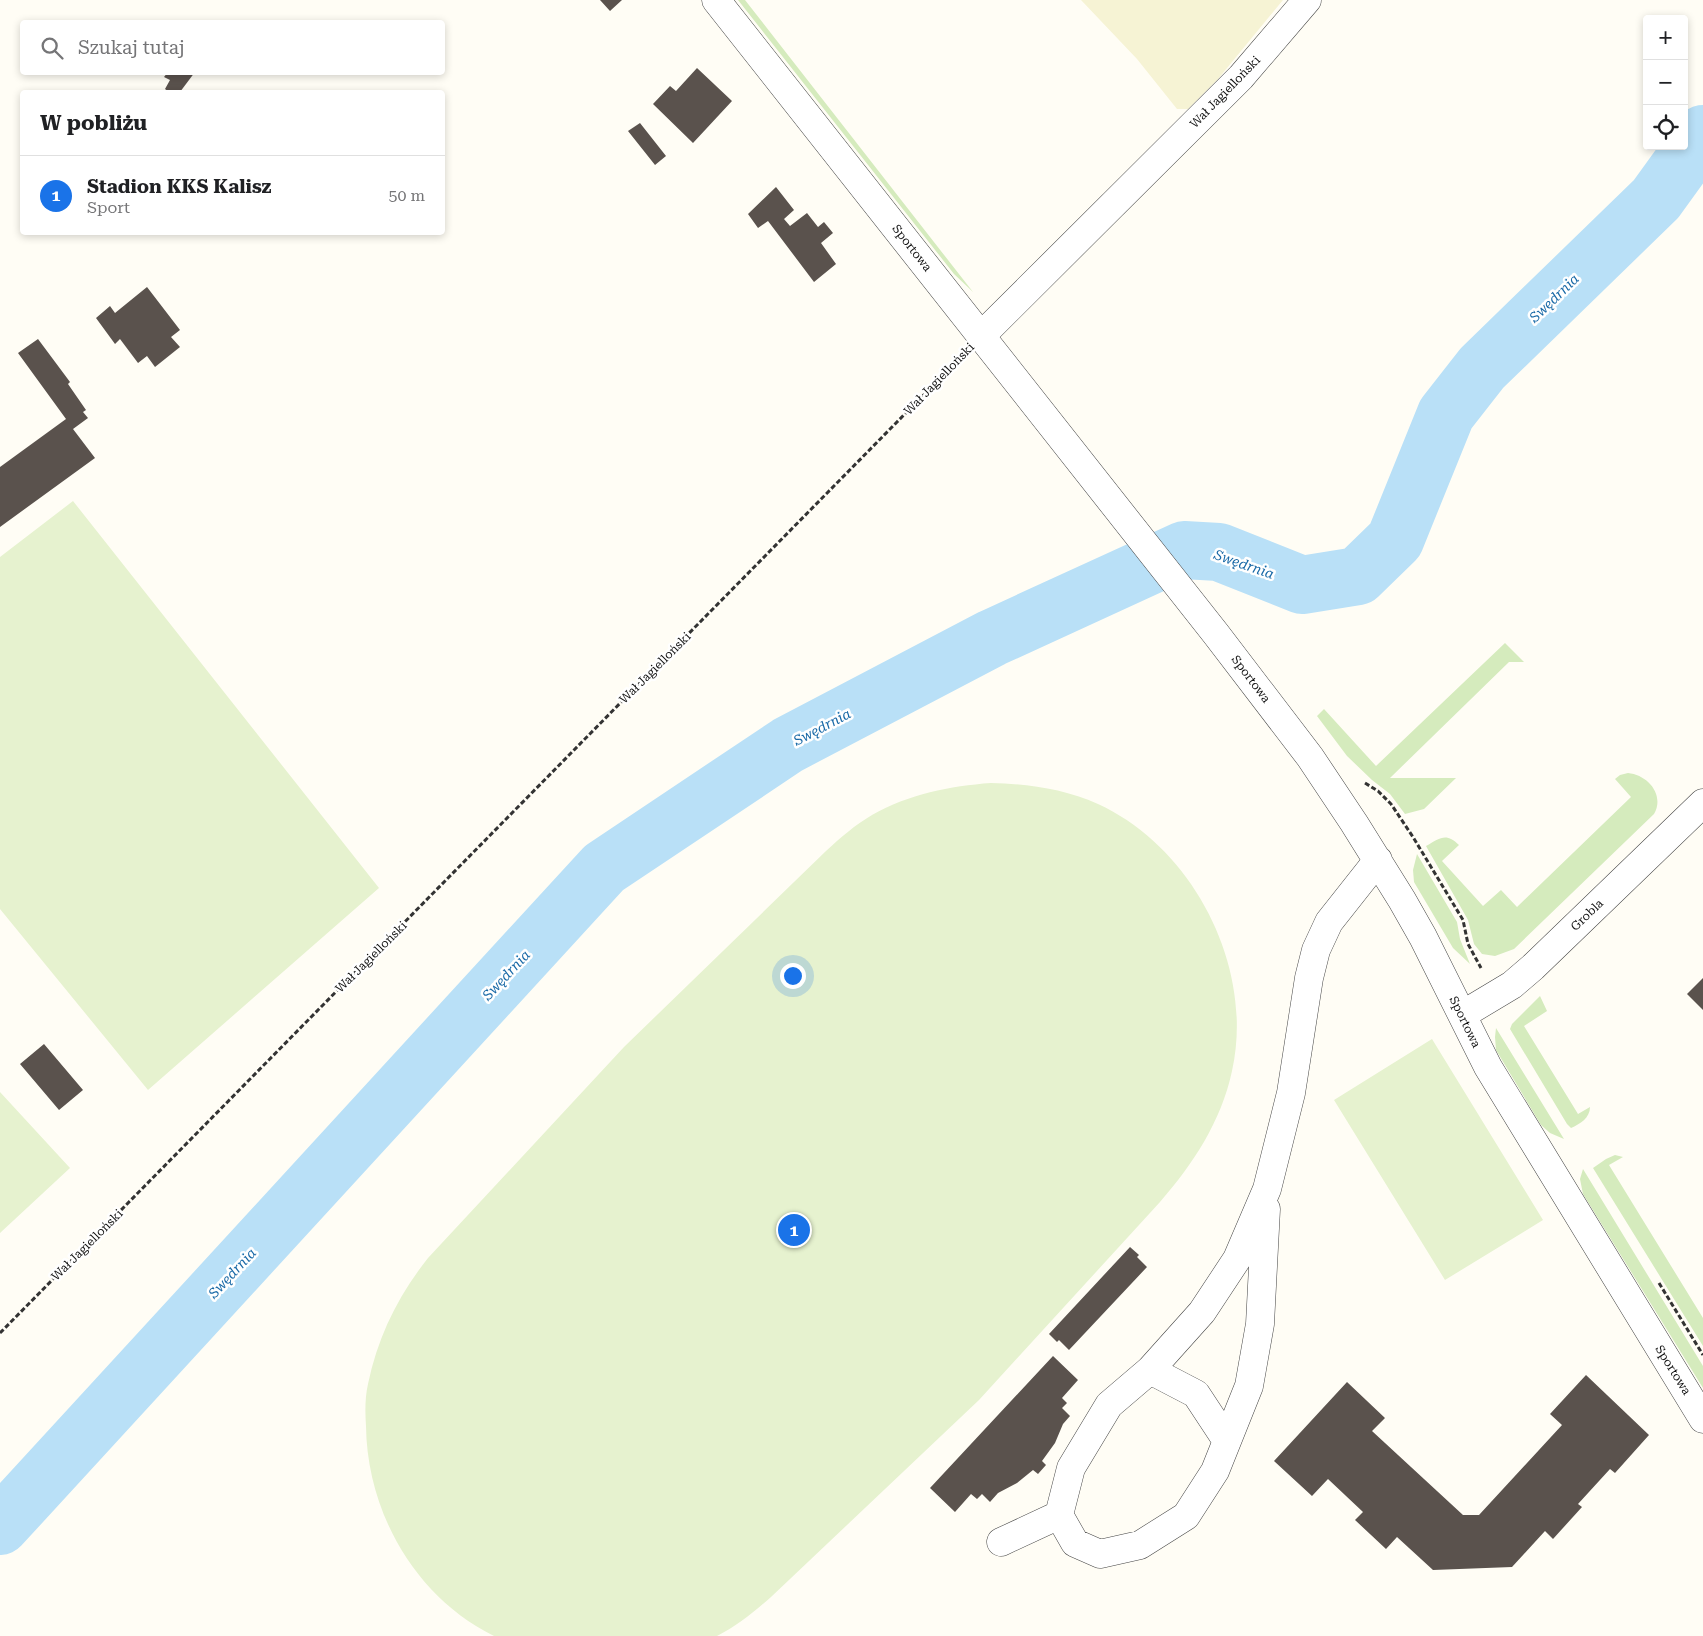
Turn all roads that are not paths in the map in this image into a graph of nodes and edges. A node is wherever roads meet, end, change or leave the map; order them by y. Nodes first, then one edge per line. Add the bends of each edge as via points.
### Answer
1 (716, 0) edge
2 (1307, 0) edge
3 (981, 336) junction
4 (1703, 802) edge
5 (1378, 860) junction
6 (1462, 1015) junction
7 (1267, 1189) junction
8 (1150, 1370) junction
9 (1703, 1419) edge
10 (1227, 1441) junction
11 (1059, 1515) junction
12 (1001, 1542) dead end

1 - 3 street, Sportowa
2 - 3 street, Wał Jagielloński via 1241,77
3 - 5 street, Sportowa via 1310,757
4 - 6 street, Grobla via 1533,967 1496,996
5 - 6 street, Sportowa via 1423,936
5 - 7 street via 1330,922 1316,950 1291,1093
6 - 9 street, Sportowa via 1488,1067
7 - 8 street via 1237,1259 1202,1312
7 - 10 street via 1260,1324 1249,1386
8 - 10 street via 1196,1394
8 - 11 street via 1109,1405 1072,1468
10 - 11 street via 1215,1471 1186,1516 1140,1545 1100,1554 1075,1543
11 - 12 street

